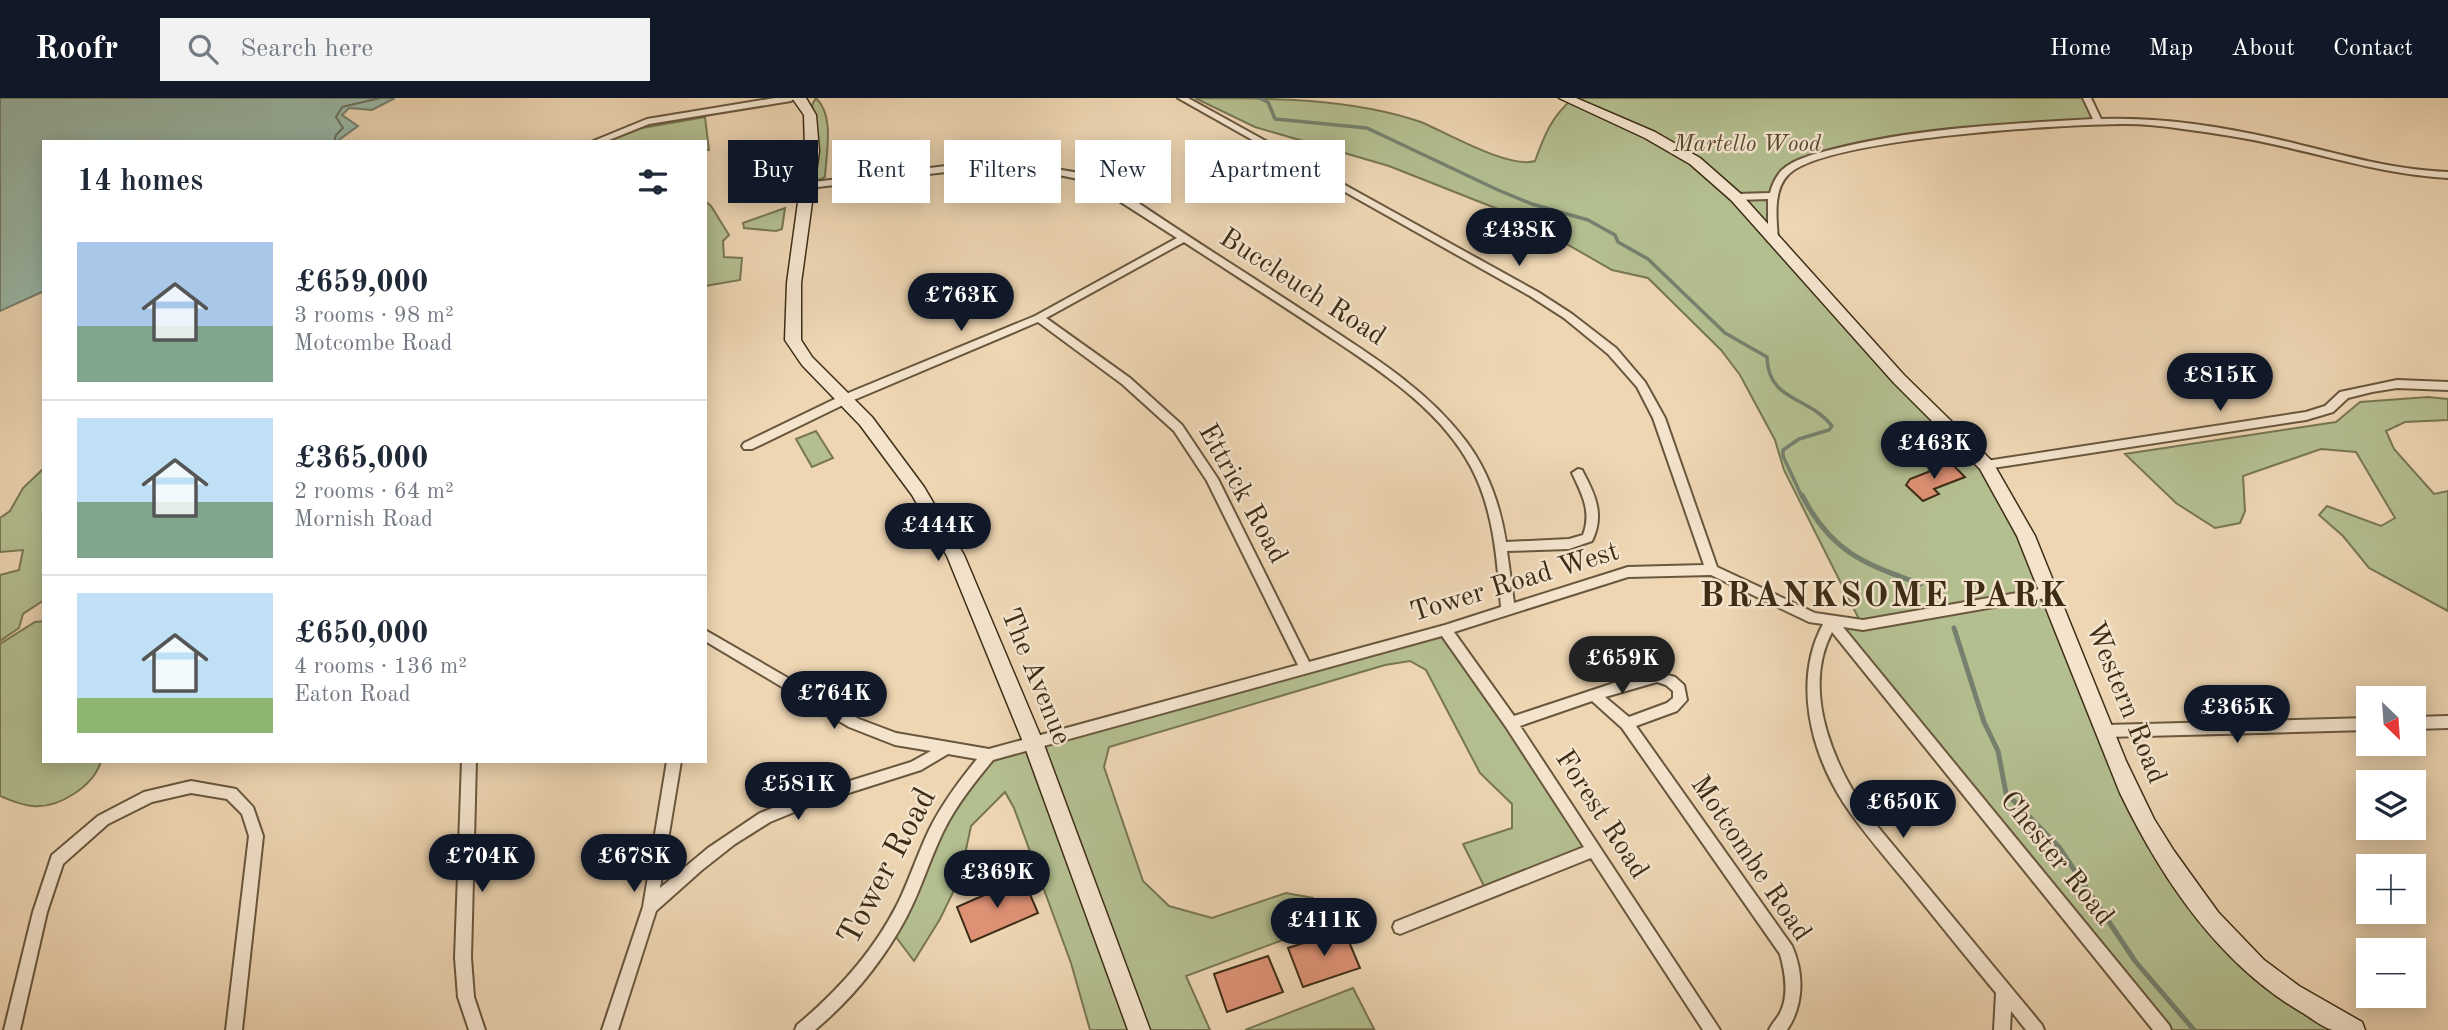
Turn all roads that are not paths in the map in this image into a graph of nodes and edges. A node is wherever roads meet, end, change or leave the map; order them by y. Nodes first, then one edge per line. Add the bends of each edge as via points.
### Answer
1 (791, 98) edge
2 (798, 98) edge
3 (1182, 98) edge
4 (2087, 98) edge
5 (1570, 99) edge
6 (2098, 121) junction
7 (600, 140) edge
8 (810, 140) edge
9 (2447, 176) edge
10 (818, 184) edge
11 (1772, 196) junction
12 (1737, 197) junction
13 (806, 203) edge
14 (1184, 238) junction
15 (1773, 241) junction
16 (1039, 318) junction
17 (2448, 386) edge
18 (845, 399) junction
19 (748, 446) dead end
20 (1986, 465) junction
21 (1578, 473) dead end
22 (1501, 547) junction
23 (1712, 570) junction
24 (2051, 592) junction
25 (1508, 610) junction
26 (1831, 622) junction
27 (1445, 630) junction
28 (707, 636) edge
29 (1306, 668) junction
30 (1594, 695) junction
31 (2448, 722) edge
32 (1511, 723) junction
33 (2426, 723) edge
34 (1627, 724) junction
35 (2356, 724) edge
36 (2106, 731) junction
37 (1033, 741) junction
38 (943, 750) junction
39 (989, 755) junction
40 (469, 763) edge
41 (674, 763) edge
42 (1594, 850) junction
43 (650, 907) junction
44 (1400, 927) dead end
45 (2004, 993) junction
46 (12, 1030) edge
47 (234, 1030) edge
48 (477, 1030) edge
49 (610, 1030) edge
50 (803, 1030) edge
51 (1139, 1030) edge
52 (1712, 1030) edge
53 (1777, 1030) edge
54 (2002, 1030) edge
55 (2036, 1030) edge
56 (2163, 1030) edge
57 (2354, 1030) edge

1 - 7 street via 647,122
2 - 8 main road, The Avenue via 810,115
3 - 23 street via 1534,294 1612,351 1641,385 1659,418
4 - 6 street
5 - 12 main road, Western Road via 1684,154
6 - 9 street via 2211,130 2348,162
6 - 11 street via 1858,146 1787,169
10 - 14 street, Buccleuch Road via 1008,166 1054,171 1087,177
11 - 12 street
11 - 15 street
12 - 15 main road, Western Road
13 - 18 main road, The Avenue via 794,283 793,340
14 - 16 street
14 - 22 street, Buccleuch Road via 1393,375 1427,404 1476,466
15 - 20 main road, Western Road via 1899,379
16 - 18 street
16 - 29 street, Ettrick Road via 1126,381 1178,428 1212,479
17 - 20 street via 2372,388 2344,395 2329,409 2306,416
18 - 19 street
18 - 37 main road, The Avenue via 918,491 955,555
20 - 24 main road, Western Road via 2015,513
21 - 22 street via 1595,522 1588,538 1569,544
22 - 25 street, Buccleuch Road
23 - 25 street, Tower Road West via 1628,572
23 - 26 street, Tower Road West via 1792,610
24 - 26 street, Tower Road West via 1863,625
24 - 36 main road, Western Road
25 - 27 street, Tower Road West
26 - 45 street via 1821,636 1813,677 1819,732 1843,790
26 - 56 street, Chester Road
27 - 29 street, Tower Road West
27 - 32 street, Forest Road
28 - 38 street via 854,723
29 - 37 street, Tower Road West
30 - 32 street
30 - 34 street, Motcombe Road
30 - 34 street via 1657,677 1679,689 1680,700 1672,707
31 - 33 street
32 - 42 street, Forest Road
34 - 53 street, Motcombe Road via 1787,951 1794,985 1791,1006
35 - 36 street
36 - 57 main road, Western Road via 2114,761 2158,845 2223,934 2256,968
37 - 39 street, Tower Road West
37 - 51 main road, The Avenue
38 - 39 street
38 - 43 street via 912,768 780,810 736,835
39 - 50 street, Tower Road via 946,813 901,912 865,969
40 - 48 street via 463,958 466,997
41 - 43 street
42 - 44 street
42 - 52 street, Forest Road
43 - 49 street
45 - 54 street
45 - 55 street
46 - 47 street via 57,860 103,820 149,796 191,787 231,793 248,811 256,836

